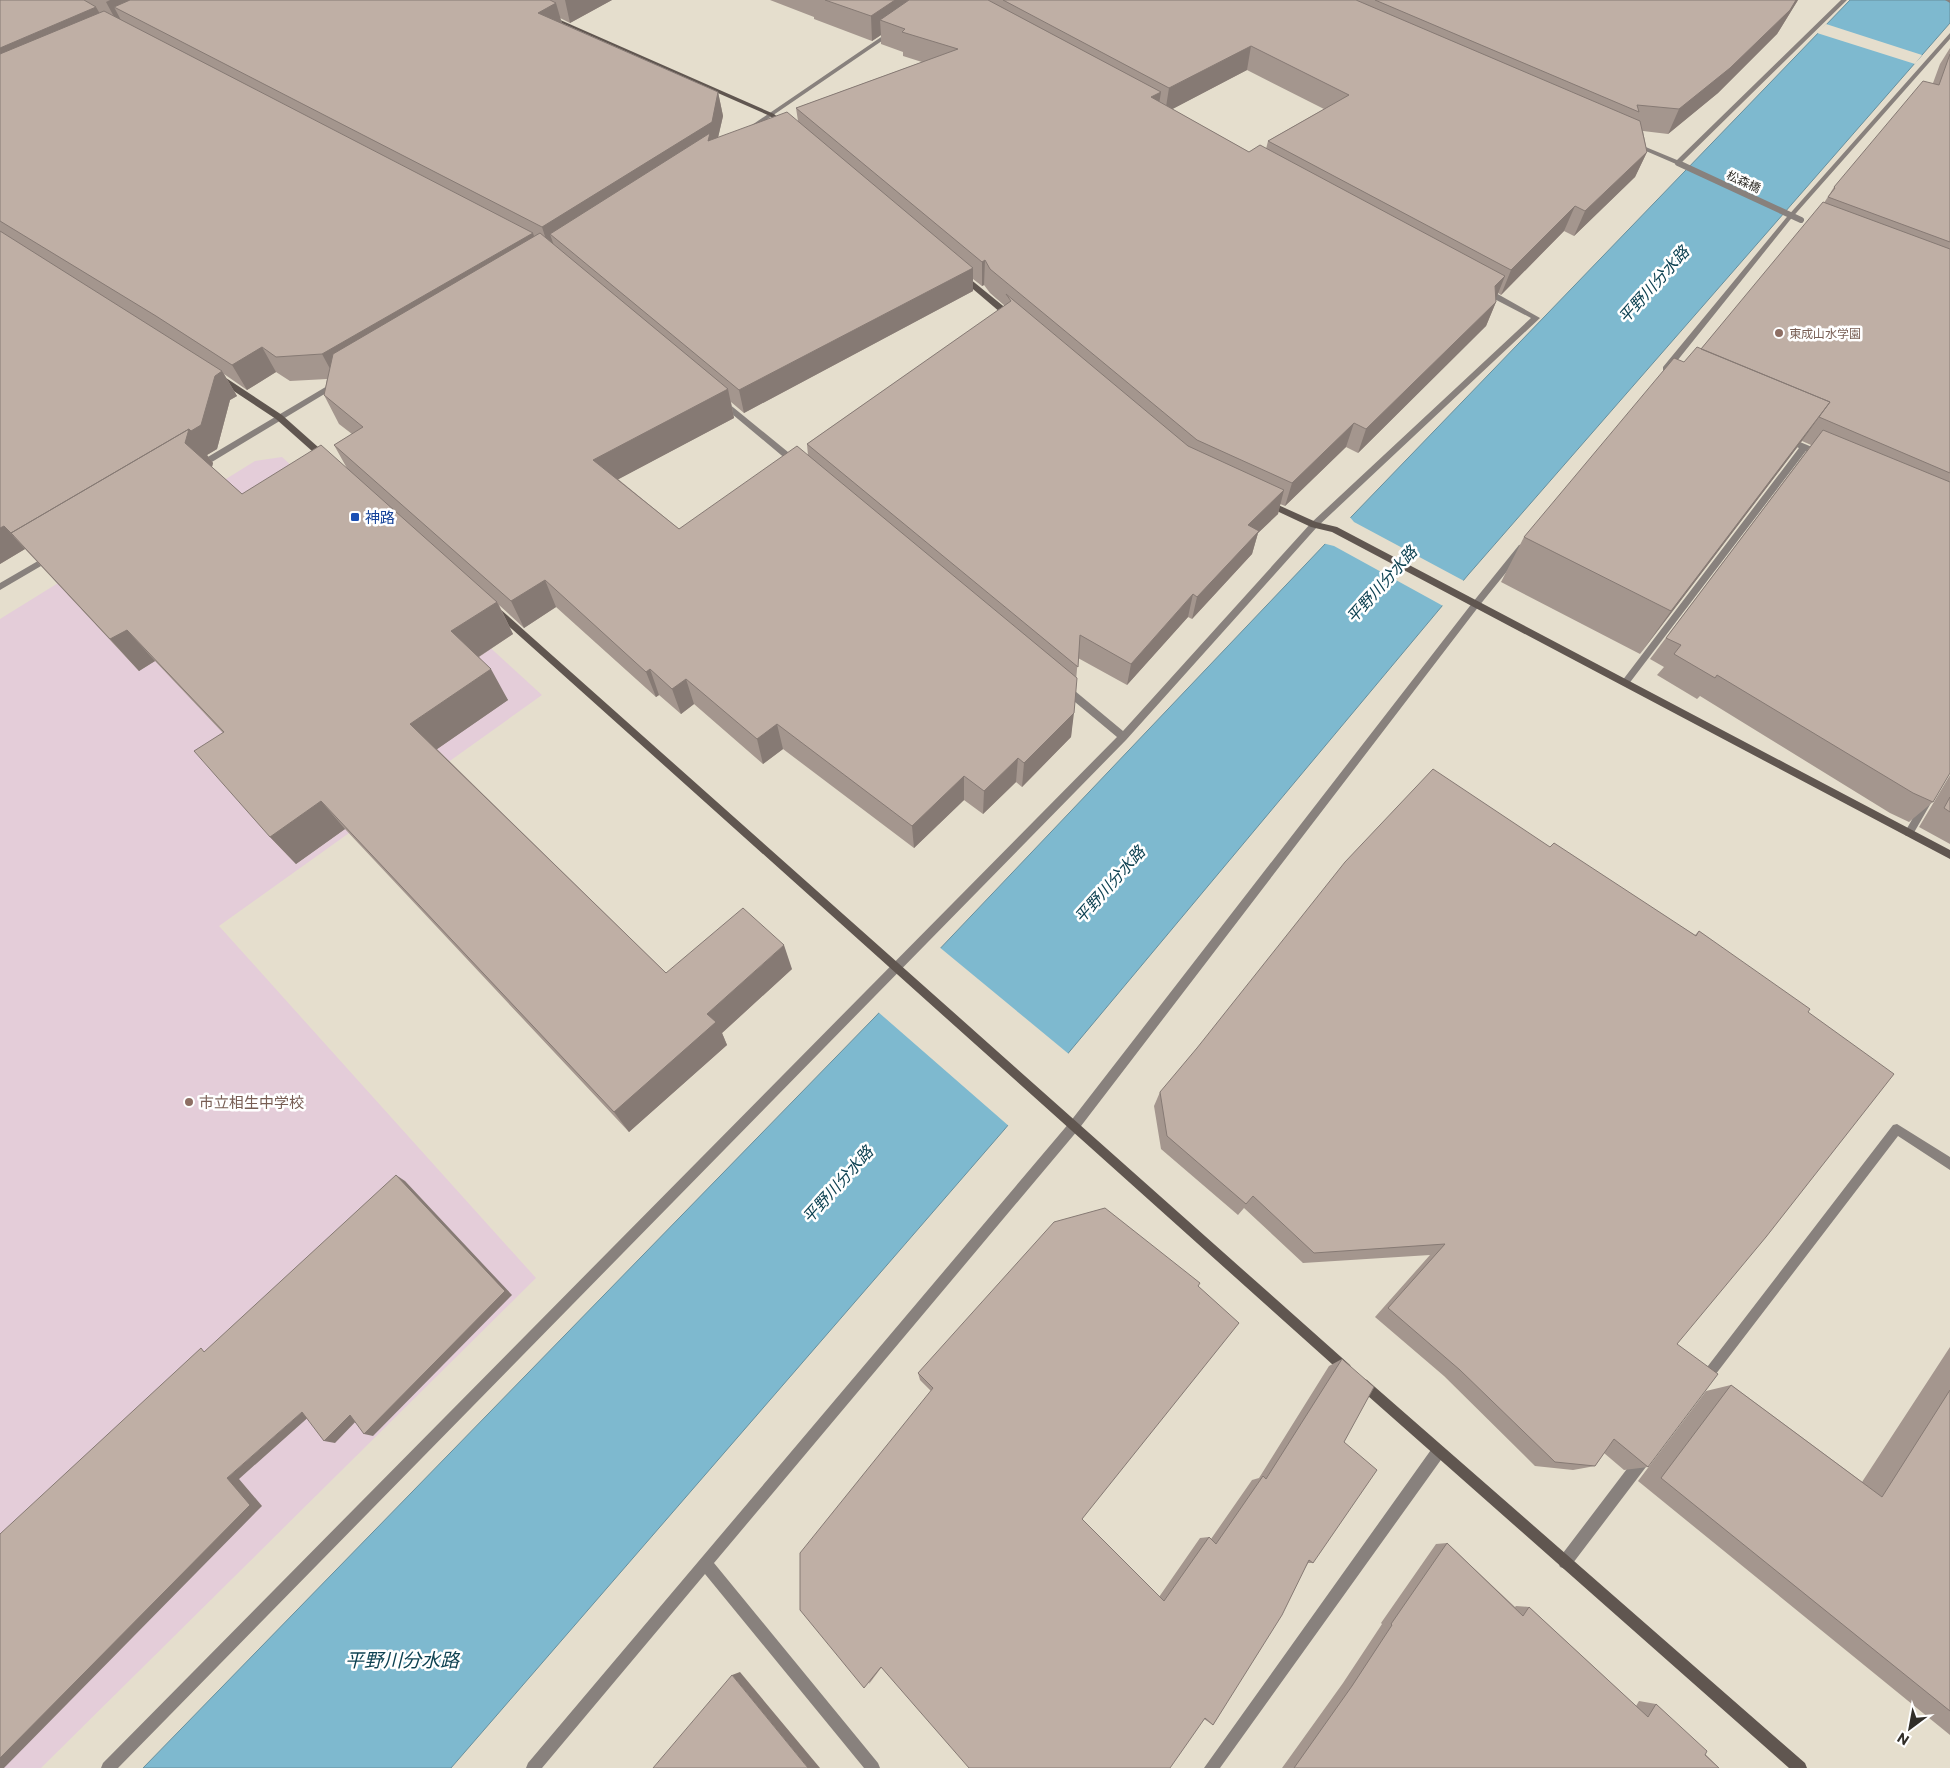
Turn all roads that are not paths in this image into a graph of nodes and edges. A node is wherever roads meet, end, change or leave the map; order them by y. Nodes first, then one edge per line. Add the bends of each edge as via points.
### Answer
1 (1844, 0) edge
2 (545, 16) edge
3 (898, 27) edge
4 (1950, 35) edge
5 (772, 115) junction
6 (748, 131) edge
7 (795, 134) edge
8 (1623, 139) edge
9 (1678, 163) junction
10 (1810, 223) edge
11 (954, 268) edge
12 (1475, 285) edge
13 (1014, 320) edge
14 (209, 371) edge
15 (1661, 375) edge
16 (345, 379) edge
17 (718, 398) edge
18 (279, 417) junction
19 (1778, 435) edge
20 (1804, 447) junction
21 (1831, 458) edge
22 (330, 462) edge
23 (802, 468) edge
24 (188, 473) edge
25 (1260, 500) edge
26 (1314, 526) junction
27 (1532, 536) edge
28 (60, 551) edge
29 (0, 587) edge
30 (489, 604) edge
31 (1476, 604) junction
32 (1625, 683) junction
33 (1062, 686) edge
34 (1122, 737) junction
35 (1932, 794) edge
36 (1909, 833) junction
37 (1950, 855) edge
38 (897, 968) junction
39 (1074, 1126) junction
40 (1950, 1164) edge
41 (1698, 1388) edge
42 (1438, 1452) junction
43 (1650, 1452) edge
44 (1565, 1562) junction
45 (705, 1563) junction
46 (108, 1768) edge
47 (533, 1768) edge
48 (873, 1768) edge
49 (1211, 1768) edge
50 (1800, 1768) edge

1 - 9 street
2 - 5 street
3 - 5 street
4 - 15 street via 1788,218
5 - 6 street
5 - 7 street
8 - 9 street, 松森橋
9 - 10 street, 松森橋, bridge
11 - 13 street
12 - 26 street via 1536,318
14 - 18 street
16 - 18 street
17 - 23 street
18 - 22 street
18 - 24 street
19 - 20 street
20 - 21 street
20 - 32 street
25 - 26 street
26 - 31 street via 1334,529
26 - 34 street
27 - 31 street
28 - 29 street
30 - 38 street
31 - 32 street
31 - 39 street
32 - 36 street
33 - 34 street
34 - 38 street
35 - 36 street
36 - 37 street
38 - 39 street
38 - 46 street
39 - 42 street
39 - 45 street
40 - 41 street via 1897,1129
42 - 44 street
42 - 49 street
43 - 44 street
44 - 50 street
45 - 47 street
45 - 48 street

